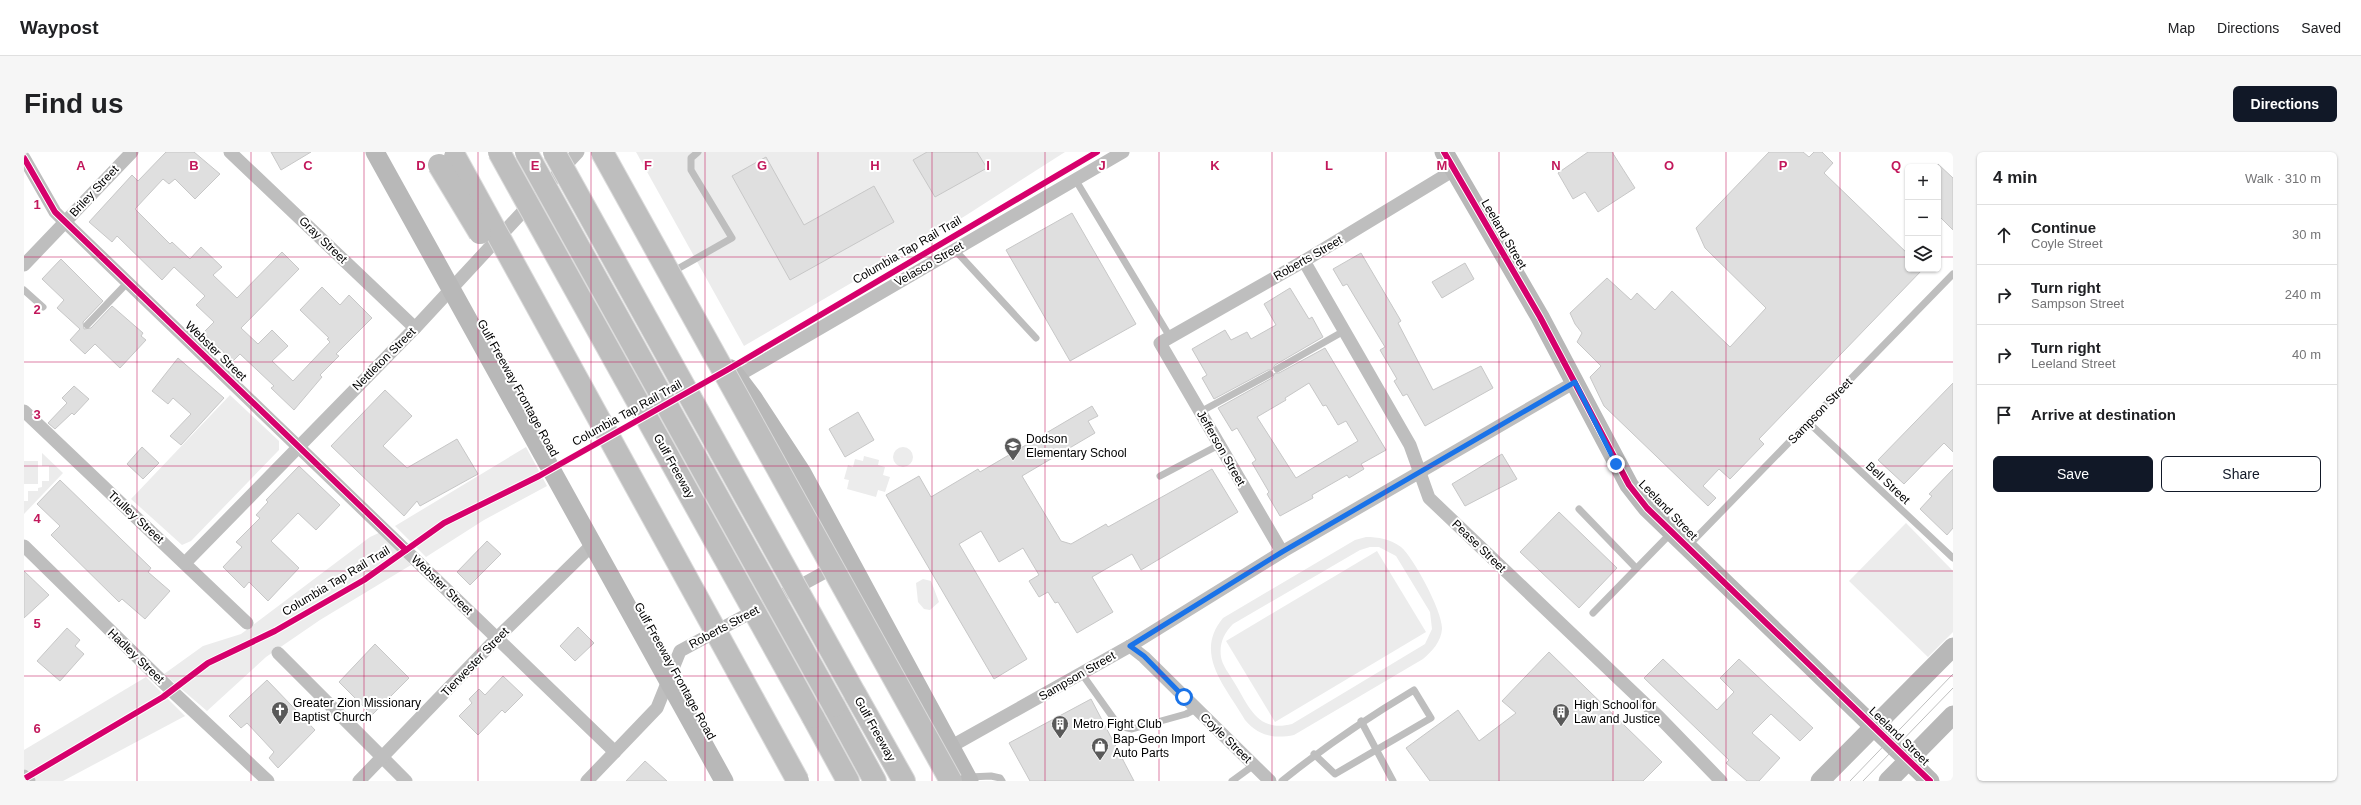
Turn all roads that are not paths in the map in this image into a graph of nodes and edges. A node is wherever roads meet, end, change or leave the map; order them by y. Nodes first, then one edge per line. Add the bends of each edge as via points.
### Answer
1 (132, 152) edge
2 (230, 152) edge
3 (375, 152) edge
4 (499, 152) edge
5 (526, 152) edge
6 (554, 152) edge
7 (578, 152) edge
8 (602, 152) edge
9 (608, 152) edge
10 (698, 152) edge
11 (1123, 152) edge
12 (1444, 152) edge
13 (444, 156) edge
14 (24, 158) edge
15 (1454, 170) junction
16 (1075, 179) junction
17 (65, 222) junction
18 (954, 249) junction
19 (1304, 261) junction
20 (24, 265) edge
21 (674, 271) junction
22 (1953, 274) edge
23 (128, 282) junction
24 (451, 289) junction
25 (24, 290) edge
26 (43, 307) dead end
27 (87, 325) dead end
28 (415, 328) junction
29 (1344, 331) junction
30 (1036, 338) dead end
31 (1165, 340) junction
32 (1277, 370) dead end
33 (1270, 374) dead end
34 (736, 377) junction
35 (1575, 382) junction
36 (24, 411) edge
37 (1200, 412) junction
38 (1809, 423) junction
39 (299, 445) junction
40 (1219, 445) junction
41 (1420, 471) junction
42 (1160, 476) dead end
43 (1579, 509) dead end
44 (1672, 532) junction
45 (593, 544) junction
46 (1688, 547) junction
47 (25, 548) edge
48 (1282, 552) junction
49 (1953, 558) edge
50 (848, 560) junction
51 (185, 563) junction
52 (1636, 568) junction
53 (1593, 614) dead end
54 (247, 624) dead end
55 (497, 638) junction
56 (1130, 646) junction
57 (1953, 647) edge
58 (278, 653) dead end
59 (1082, 674) junction
60 (668, 682) junction
61 (1196, 709) junction
62 (1953, 715) edge
63 (1361, 721) junction
64 (1874, 727) junction
65 (829, 747) junction
66 (950, 747) junction
67 (1378, 749) junction
68 (615, 752) junction
69 (1314, 754) junction
70 (382, 758) junction
71 (1908, 760) junction
72 (1254, 765) junction
73 (24, 776) edge
74 (962, 780) edge
75 (29, 781) edge
76 (268, 781) edge
77 (359, 781) edge
78 (406, 781) edge
79 (587, 781) edge
80 (724, 781) edge
81 (798, 781) edge
82 (841, 781) edge
83 (848, 781) edge
84 (875, 781) edge
85 (904, 781) edge
86 (1002, 781) edge
87 (1232, 781) edge
88 (1270, 781) edge
89 (1282, 781) edge
90 (1393, 781) edge
91 (1721, 781) edge
92 (1820, 781) edge
93 (1888, 781) edge
94 (1930, 781) edge

1 - 17 street, Briley Street
2 - 28 street, Gray Street
3 - 24 main road, Gulf Freeway Frontage Road
4 - 65 highway, Gulf Freeway, bridge
5 - 84 highway, Gulf Freeway, bridge
6 - 85 highway, Gulf Freeway, bridge
7 - 24 street, Nettleton Street
8 - 74 highway, bridge
9 - 21 main road
10 - 21 lane via 691,158 691,170 732,238
11 - 16 street, Velasco Street
12 - 15 main road, Leeland Street
13 - 81 highway, bridge via 669,545
14 - 17 street, Webster Street via 55,212
15 - 19 street, Roberts Street
15 - 35 main road, Leeland Street
16 - 18 street, Velasco Street
16 - 31 lane
17 - 20 street, Briley Street
17 - 23 street, Webster Street
18 - 30 lane
18 - 34 street, Velasco Street
19 - 29 street, Pease Street
19 - 31 street, Roberts Street
21 - 34 main road
22 - 38 lane, Sampson Street
23 - 27 lane
23 - 39 street, Webster Street
24 - 28 street, Nettleton Street
24 - 45 main road, Gulf Freeway Frontage Road
25 - 26 lane
28 - 39 street, Nettleton Street
29 - 32 lane
29 - 41 street, Pease Street via 1410,445
31 - 37 street, Jefferson Street
33 - 37 lane
34 - 50 main road via 753,398 802,473
35 - 41 street, Sampson Street
35 - 44 main road, Leeland Street via 1629,486
36 - 51 street, Trulley Street
37 - 40 street, Jefferson Street
38 - 46 lane, Sampson Street
38 - 49 lane, Bell Street
39 - 51 street, Nettleton Street
39 - 55 street, Webster Street
40 - 42 lane
40 - 48 street, Jefferson Street
41 - 48 street, Sampson Street
41 - 91 street, Pease Street via 1429,498 1659,718
43 - 52 lane
44 - 46 main road, Leeland Street
44 - 52 lane
45 - 55 street, Tierwester Street
45 - 60 main road, Gulf Freeway Frontage Road
46 - 64 main road, Leeland Street
47 - 76 street, Hadley Street
48 - 56 street, Sampson Street
50 - 60 street, Roberts Street via 680,651
50 - 66 main road
51 - 54 street, Trulley Street
52 - 53 lane
55 - 68 street, Webster Street
55 - 70 street, Tierwester Street
56 - 59 street, Sampson Street
56 - 61 street, Coyle Street via 1144,656
57 - 64 main road
58 - 70 street
59 - 61 lane via 1119,726 1124,728 1132,729
59 - 66 street, Sampson Street
60 - 68 street, Roberts Street via 657,708
60 - 80 main road, Gulf Freeway Frontage Road
61 - 72 street, Coyle Street
62 - 71 main road
63 - 67 lane
63 - 67 lane via 1414,690 1431,718
63 - 69 lane
64 - 71 main road, Leeland Street
64 - 92 main road
65 - 82 highway
65 - 83 highway, Gulf Freeway
66 - 74 main road
67 - 69 lane via 1335,774
67 - 90 lane
68 - 79 street, Roberts Street
69 - 89 lane
70 - 77 street, Tierwester Street
70 - 78 street
71 - 93 main road
71 - 94 main road, Leeland Street
72 - 87 lane
72 - 88 street, Coyle Street
73 - 75 street
74 - 86 lane via 991,776

